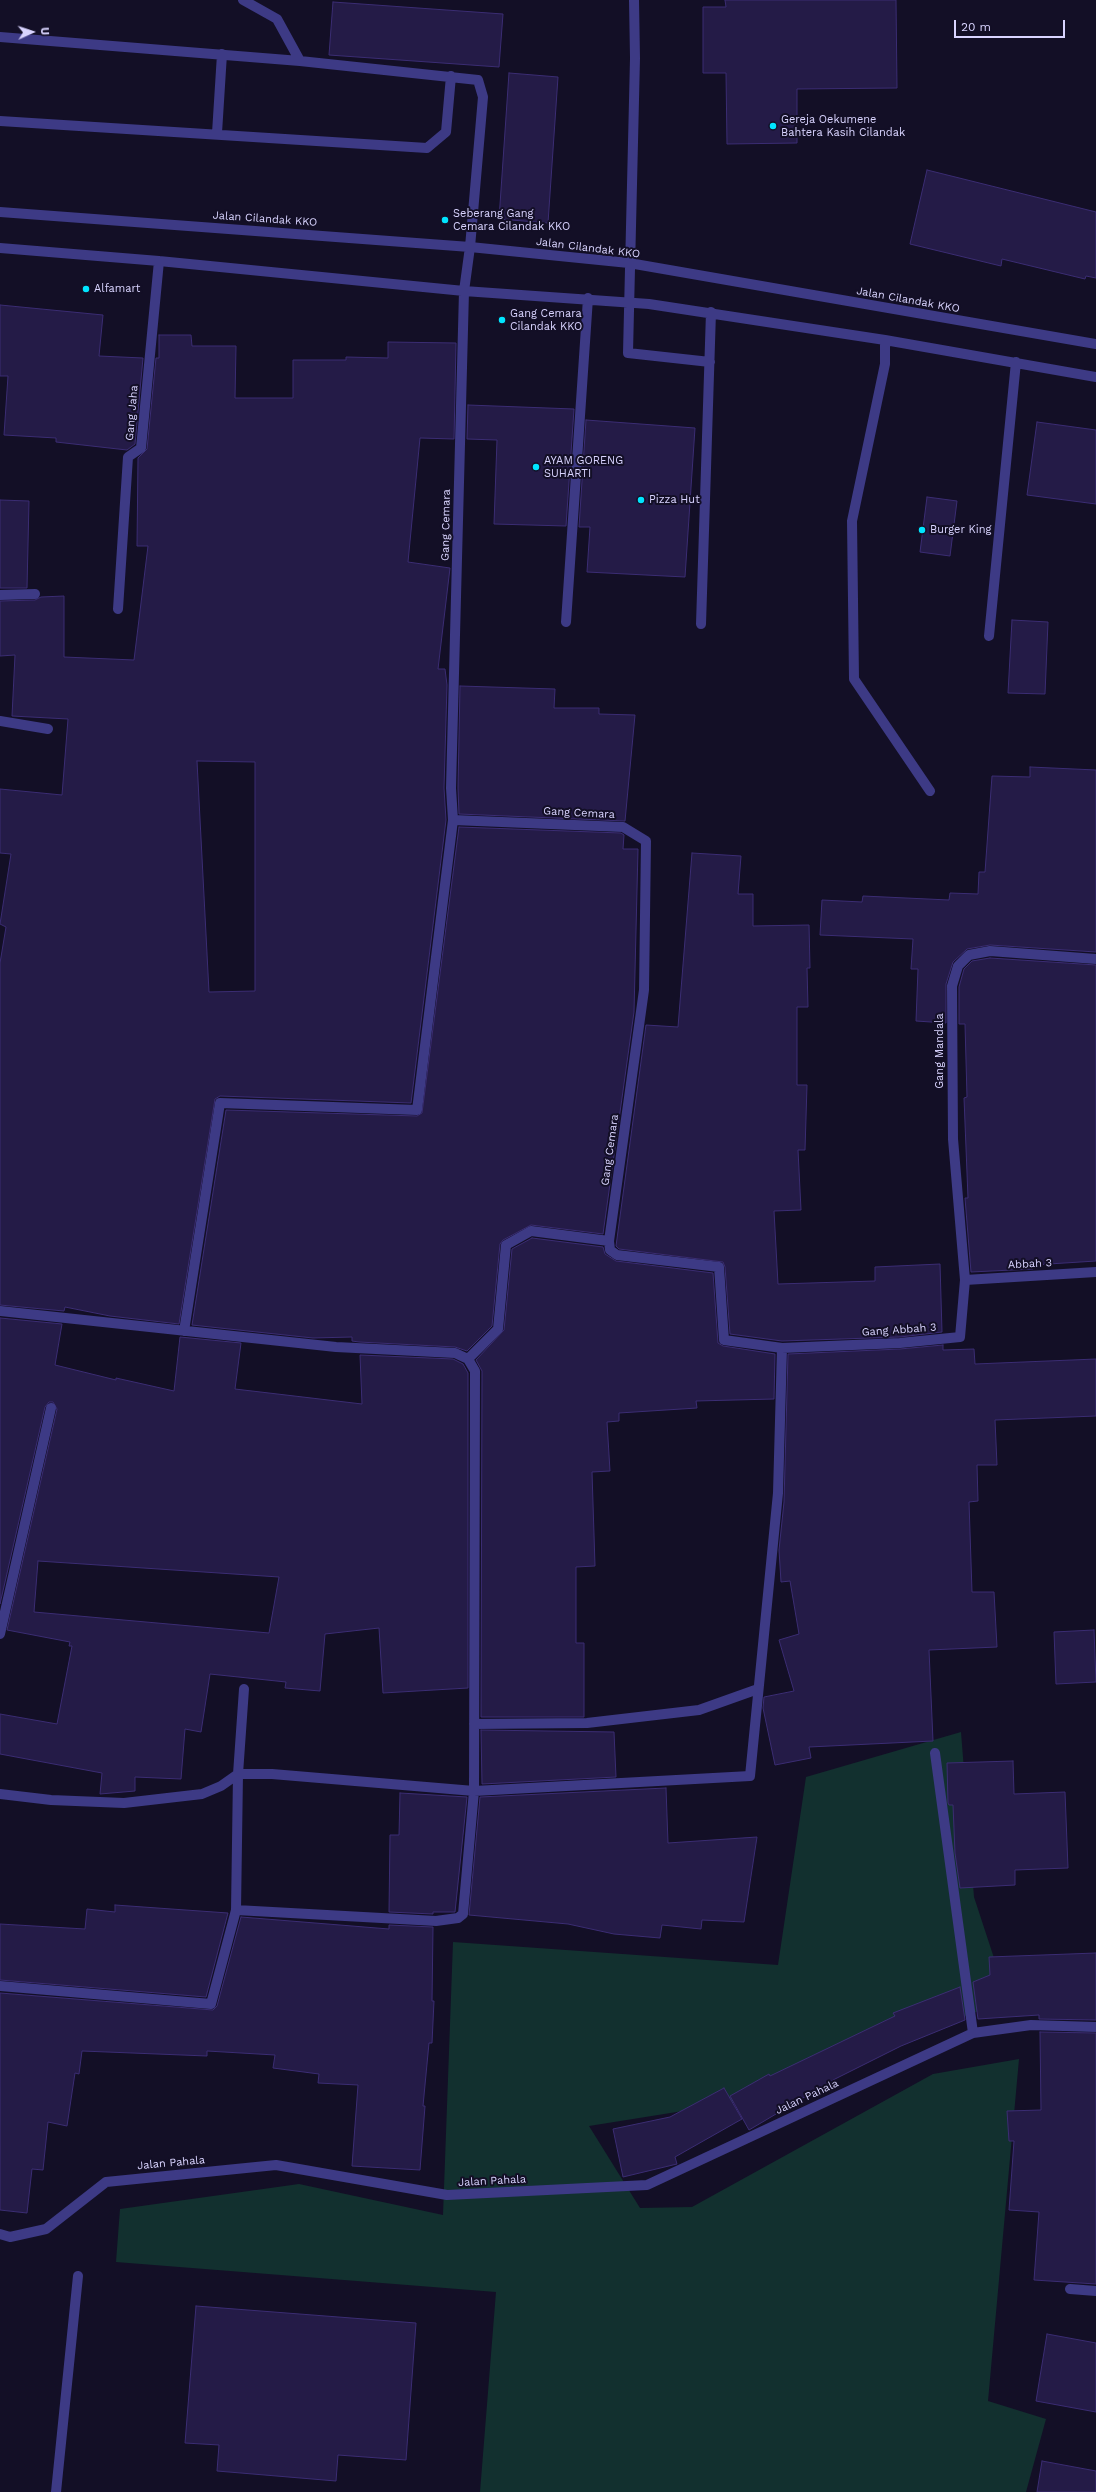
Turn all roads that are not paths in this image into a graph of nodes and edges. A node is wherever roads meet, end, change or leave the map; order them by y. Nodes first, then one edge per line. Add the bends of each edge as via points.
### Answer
1 (243, 0) edge
2 (634, 0) edge
3 (0, 36) edge
4 (222, 54) junction
5 (300, 61) junction
6 (451, 76) junction
7 (0, 121) edge
8 (217, 133) junction
9 (0, 212) edge
10 (470, 247) junction
11 (0, 248) edge
12 (159, 261) junction
13 (629, 263) junction
14 (464, 292) junction
15 (588, 298) junction
16 (628, 304) junction
17 (711, 312) junction
18 (884, 340) junction
19 (1096, 344) edge
20 (710, 362) junction
21 (1016, 362) junction
22 (1096, 377) edge
23 (35, 594) dead end
24 (0, 595) edge
25 (118, 609) dead end
26 (566, 622) dead end
27 (701, 624) dead end
28 (989, 636) dead end
29 (0, 721) edge
30 (48, 729) dead end
31 (930, 791) dead end
32 (452, 820) junction
33 (1096, 960) edge
34 (610, 1246) junction
35 (1096, 1272) edge
36 (965, 1280) junction
37 (0, 1312) edge
38 (184, 1330) junction
39 (782, 1348) junction
40 (468, 1359) junction
41 (52, 1408) dead end
42 (0, 1634) edge
43 (244, 1689) dead end
44 (758, 1690) junction
45 (474, 1724) junction
46 (935, 1753) dead end
47 (238, 1774) junction
48 (474, 1790) junction
49 (0, 1794) edge
50 (236, 1910) junction
51 (0, 1986) edge
52 (1096, 2027) edge
53 (973, 2033) junction
54 (0, 2234) edge
55 (78, 2276) dead end
56 (1070, 2289) dead end
57 (1096, 2291) edge
58 (56, 2492) edge

1 - 5 street via 277,19
2 - 13 street via 635,58
3 - 4 street
4 - 5 street
4 - 8 street
5 - 6 street
6 - 8 street via 446,132 426,148
6 - 10 street, Gang Cemara via 478,80 482,92
7 - 8 street
9 - 10 street, Jalan Cilandak KKO
10 - 13 street, Jalan Cilandak KKO
10 - 14 street, Gang Cemara
11 - 12 street
12 - 14 street
12 - 25 street, Gang Jaha via 141,448 128,457
13 - 16 street
13 - 19 street, Jalan Cilandak KKO
14 - 15 street
14 - 32 street, Gang Cemara
15 - 16 street
15 - 26 street
16 - 17 street via 649,304
16 - 20 street via 628,353
17 - 18 street
17 - 20 street
18 - 21 street
18 - 31 street via 884,364 852,521 854,679
20 - 27 street
21 - 22 street
21 - 28 street
23 - 24 street
29 - 30 street
32 - 34 street, Gang Cemara via 623,827 646,842 644,990
32 - 38 street via 417,1110 220,1103
33 - 36 street, Gang Mandala via 990,951 969,955 958,966 952,986 953,1139
34 - 39 street via 617,1256 719,1267 724,1340
34 - 40 street via 531,1231 506,1245 498,1329
35 - 36 street, Abbah 3
36 - 39 street, Gang Abbah 3 via 960,1337 900,1343
37 - 38 street
38 - 40 street via 336,1347 455,1353
39 - 44 street via 778,1493
40 - 45 street via 475,1371 476,1389
41 - 42 street
43 - 47 street
44 - 45 street via 698,1710 587,1723
44 - 48 street via 750,1776
45 - 48 street
46 - 53 street
47 - 48 street via 272,1774
47 - 49 street via 221,1786 202,1794 124,1803
47 - 50 street
48 - 50 street via 465,1907 463,1914 458,1918 436,1921
50 - 51 street via 211,2004
52 - 53 street, Jalan Pahala via 1031,2025
53 - 54 street, Jalan Pahala via 647,2185 447,2195 276,2165 106,2182 46,2229 10,2237
55 - 58 street
56 - 57 street

